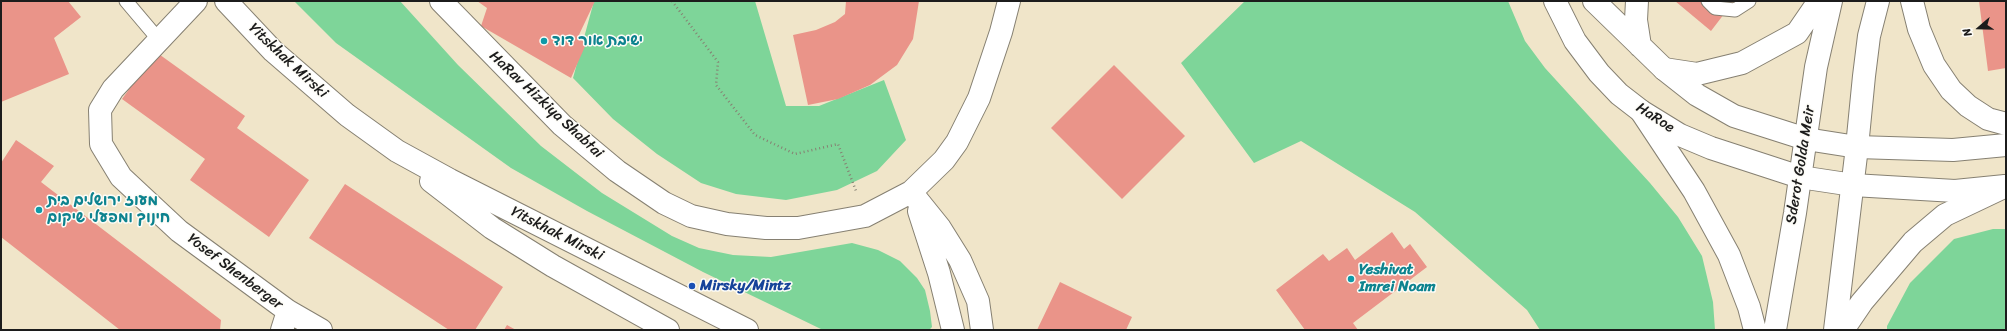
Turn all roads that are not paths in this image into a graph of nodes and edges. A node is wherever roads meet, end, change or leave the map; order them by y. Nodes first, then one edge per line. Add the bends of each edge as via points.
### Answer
1 (126, 1) edge
2 (196, 1) edge
3 (226, 1) edge
4 (441, 1) edge
5 (1009, 1) edge
6 (1555, 1) edge
7 (1594, 1) edge
8 (1637, 1) edge
9 (1708, 1) edge
10 (1749, 1) edge
11 (1819, 1) edge
12 (1831, 1) edge
13 (1878, 1) edge
14 (1912, 1) edge
15 (159, 40) junction
16 (1640, 46) junction
17 (1664, 69) junction
18 (1641, 111) junction
19 (2006, 124) edge
20 (371, 132) junction
21 (1806, 139) junction
22 (2006, 145) edge
23 (1858, 147) junction
24 (1800, 177) junction
25 (1853, 185) junction
26 (2006, 186) edge
27 (911, 192) junction
28 (285, 321) edge
29 (321, 330) edge
30 (668, 330) edge
31 (747, 330) edge
32 (953, 330) edge
33 (982, 330) edge
34 (1755, 330) edge
35 (1775, 330) edge
36 (1835, 330) edge
37 (1843, 330) edge

1 - 15 lane
2 - 15 street, Yosef Shenberger
3 - 20 street, Yitskhak Mirski via 273,51 347,115
4 - 27 street, HaRav Hizkiya Shabtai via 562,125 617,171 664,203 691,216 727,224 798,228 865,216
5 - 27 street, HaRav Hizkiya Shabtai via 979,98 957,142 944,160
6 - 18 street, HaRoe via 1566,26 1586,57 1619,94
7 - 16 street
8 - 16 street via 1636,20
9 - 10 lane via 1715,8 1735,10
11 - 17 street via 1797,33 1742,63 1696,74
12 - 21 street, Sderot Golda Meir via 1816,67
13 - 23 street via 1867,49
14 - 19 street via 1919,30 1934,65 1951,90 1968,106 1988,119
15 - 28 street, Yosef Shenberger via 113,89 100,110 100,144 121,177
16 - 17 street
17 - 21 street via 1696,94 1734,116
18 - 24 street, HaRoe via 1680,135 1711,148
18 - 34 street via 1694,191 1729,255
20 - 30 street, Yitskhak Mirski via 445,194 492,228 553,266
20 - 31 street, Yitskhak Mirski via 397,151 450,180
21 - 23 street
21 - 24 street, Sderot Golda Meir
22 - 23 street via 1953,150
23 - 25 street
24 - 25 street, HaRoe
24 - 35 street, Sderot Golda Meir
25 - 26 street, HaRoe via 1955,191
25 - 36 street
26 - 37 street via 1945,215 1913,242 1862,302
27 - 32 street via 928,236
27 - 33 street via 940,228 960,260 978,301
28 - 29 street, Yosef Shenberger

